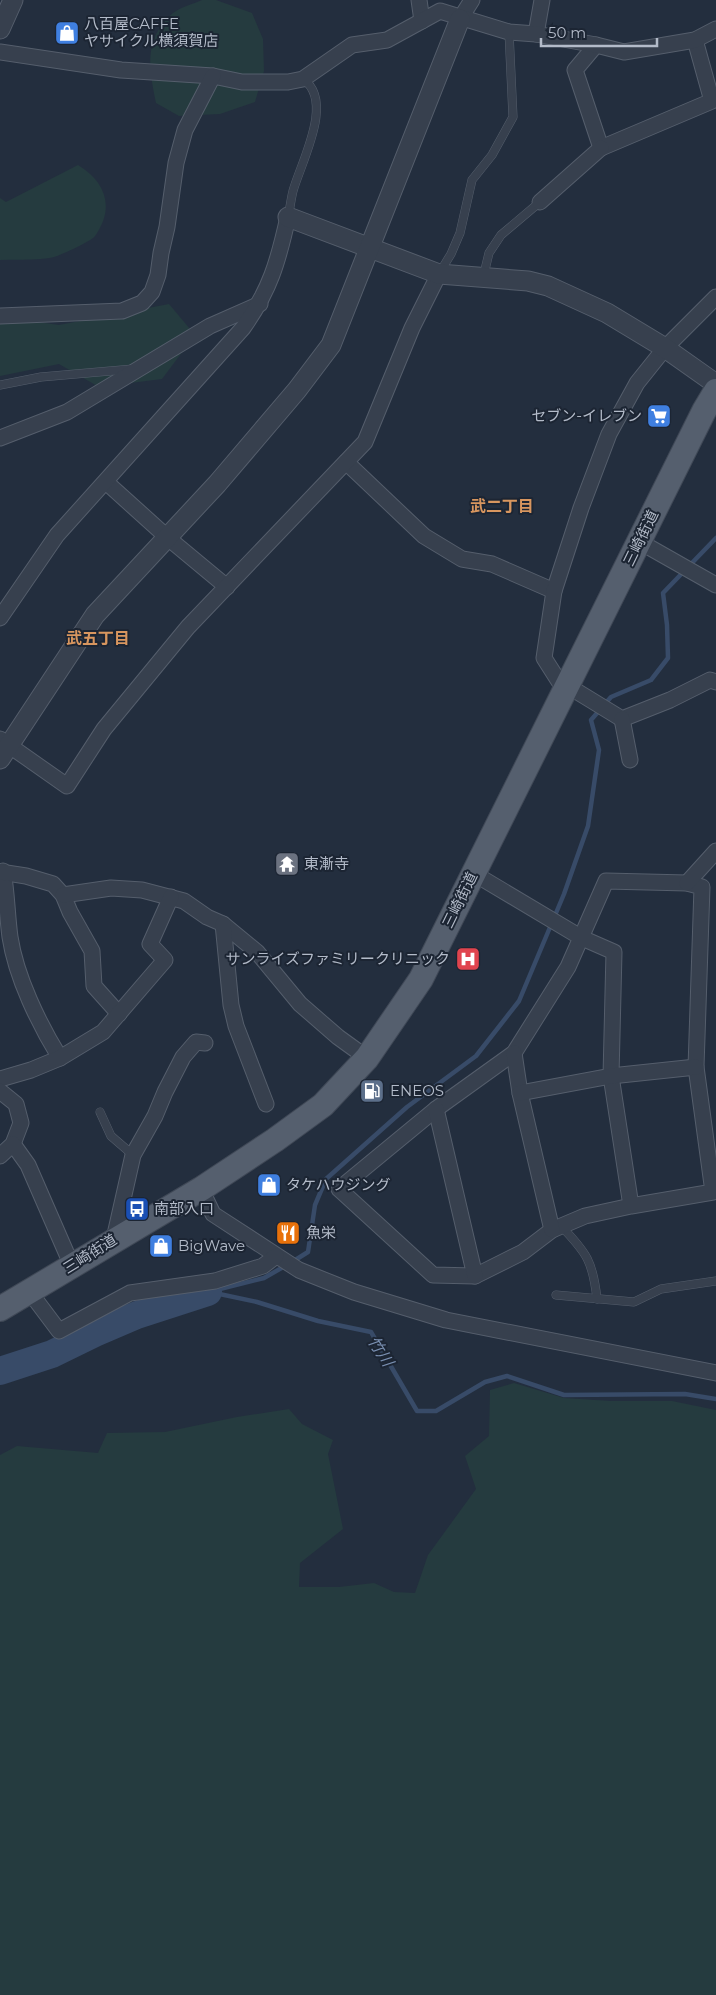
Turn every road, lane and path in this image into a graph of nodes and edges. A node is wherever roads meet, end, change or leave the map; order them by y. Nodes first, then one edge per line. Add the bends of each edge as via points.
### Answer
1 (13, 0) edge
2 (419, 0) edge
3 (542, 0) edge
4 (466, 7) edge
5 (422, 20) junction
6 (0, 29) edge
7 (716, 29) edge
8 (509, 32) junction
9 (536, 34) junction
10 (695, 40) junction
11 (596, 45) junction
12 (0, 52) edge
13 (213, 76) junction
14 (303, 79) junction
15 (601, 148) junction
16 (540, 202) joint
17 (288, 217) junction
18 (369, 248) junction
19 (439, 274) junction
20 (483, 279) junction
21 (716, 297) edge
22 (260, 304) junction
23 (0, 316) edge
24 (665, 348) junction
25 (140, 368) junction
26 (716, 384) edge
27 (0, 385) edge
28 (716, 391) edge
29 (0, 438) edge
30 (346, 462) junction
31 (106, 482) junction
32 (168, 538) junction
33 (640, 542) junction
34 (716, 585) edge
35 (227, 588) junction
36 (554, 591) junction
37 (0, 618) edge
38 (716, 682) edge
39 (566, 688) junction
40 (622, 719) junction
41 (3, 747) edge
42 (630, 760) dead end
43 (716, 850) edge
44 (1, 872) edge
45 (473, 873) junction
46 (687, 883) junction
47 (64, 895) junction
48 (171, 897) junction
49 (223, 924) junction
50 (5, 937) edge
51 (582, 938) junction
52 (119, 1014) junction
53 (205, 1043) dead end
54 (514, 1053) junction
55 (60, 1058) junction
56 (367, 1058) junction
57 (696, 1067) junction
58 (611, 1076) junction
59 (0, 1079) edge
60 (0, 1091) edge
61 (520, 1093) junction
62 (266, 1104) dead end
63 (436, 1109) junction
64 (100, 1112) dead end
65 (13, 1144) junction
66 (133, 1155) junction
67 (0, 1156) edge
68 (201, 1189) junction
69 (715, 1197) edge
70 (631, 1206) junction
71 (557, 1228) junction
72 (114, 1239) junction
73 (276, 1256) junction
74 (72, 1266) junction
75 (476, 1276) junction
76 (716, 1281) edge
77 (29, 1291) junction
78 (556, 1295) dead end
79 (597, 1299) junction
80 (0, 1309) edge
81 (716, 1373) edge

1 - 6 street
2 - 5 street
3 - 9 street
4 - 5 street via 440,11
4 - 8 street
4 - 18 street
5 - 14 street via 387,40 352,45
7 - 10 street
8 - 9 street
8 - 19 lane via 513,117 492,155 472,180 460,233
9 - 11 street
10 - 11 street via 624,52
10 - 15 street via 712,101
11 - 15 street via 575,70
12 - 13 street via 121,70
13 - 14 street via 242,82
13 - 23 street via 185,130 152,292 142,302 122,311
14 - 17 lane via 310,83 317,102 316,116
15 - 16 street
16 - 20 lane via 501,235 489,253
17 - 18 street
17 - 22 street via 279,260
18 - 19 street
18 - 32 street via 331,345 290,398
19 - 20 street
19 - 30 street via 412,328 366,442
20 - 24 street via 548,286 607,313
21 - 24 street
22 - 25 street via 210,326
22 - 31 street via 243,328
24 - 26 street
24 - 36 street via 637,383 609,434
25 - 27 lane via 41,377
25 - 29 street via 67,412
28 - 33 main road, 三崎街道
30 - 35 street
30 - 36 street via 424,536 462,559 492,564
31 - 32 street
31 - 37 street via 57,535
32 - 35 street
32 - 41 street via 95,615
33 - 34 street
33 - 39 main road, 三崎街道
35 - 41 street via 188,627 104,729 67,786
36 - 39 street via 544,658
38 - 40 street via 710,680
39 - 40 street
39 - 45 main road, 三崎街道
40 - 42 street
43 - 46 street
44 - 47 street via 52,884
44 - 50 street via 7,898
45 - 51 street
45 - 56 main road, 三崎街道 via 421,979
46 - 51 street via 606,881
46 - 57 street via 702,886
47 - 48 street via 111,888 142,890
47 - 52 street via 92,951 94,986
48 - 49 street
48 - 52 street via 150,944 165,960
49 - 56 street via 257,952 300,1004
49 - 62 street via 232,1012
50 - 55 street via 43,1030
51 - 54 street via 568,967
51 - 58 street via 614,952
52 - 55 street via 103,1032
53 - 66 street via 196,1042 183,1057 156,1116
54 - 61 street
54 - 63 street
55 - 59 street
56 - 68 main road, 三崎街道 via 323,1104
57 - 58 street
57 - 69 street
58 - 61 street
58 - 70 street
60 - 65 street via 16,1104 21,1123
61 - 71 street
63 - 75 street
63 - 75 street via 339,1189 433,1274
64 - 66 lane via 111,1136
65 - 67 street
65 - 74 street via 28,1165
66 - 72 street
68 - 72 main road, 三崎街道
68 - 73 street via 213,1214
69 - 70 street
70 - 71 street via 585,1216
71 - 75 street via 523,1252
71 - 79 lane via 582,1248 589,1259
72 - 74 main road, 三崎街道
73 - 77 street via 263,1266 215,1281 130,1292 59,1331
73 - 81 street via 299,1270 354,1292 446,1320
74 - 77 main road, 三崎街道
76 - 79 lane via 661,1289 634,1302
77 - 80 main road, 三崎街道
78 - 79 lane

